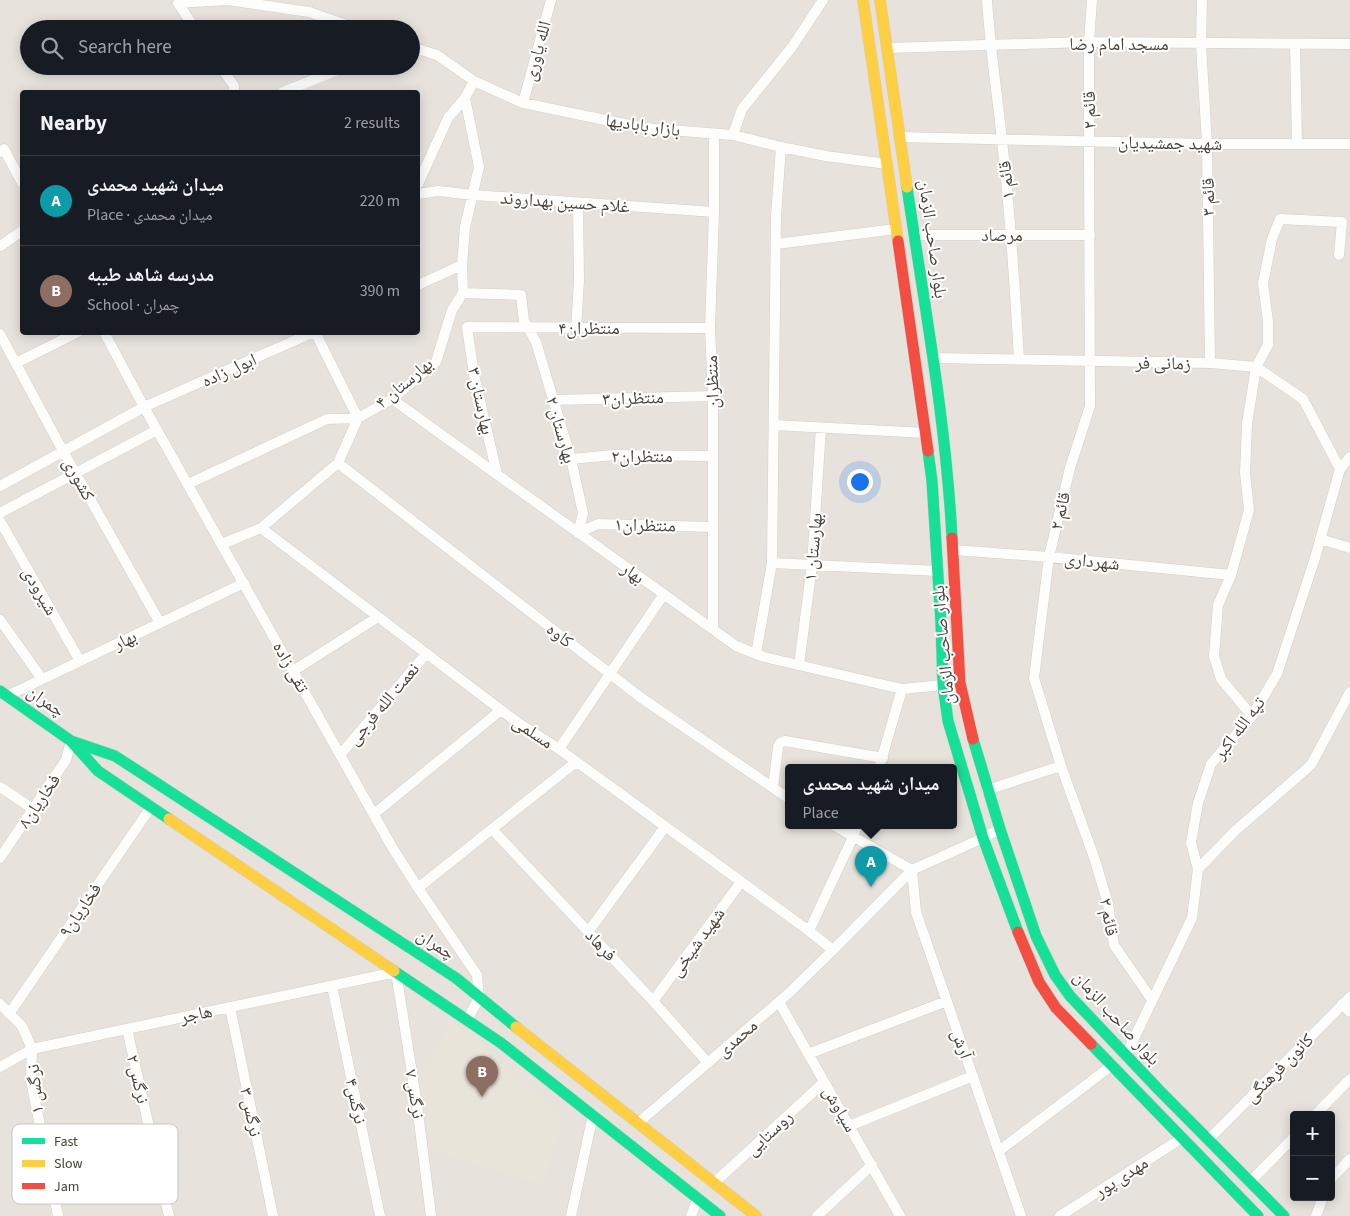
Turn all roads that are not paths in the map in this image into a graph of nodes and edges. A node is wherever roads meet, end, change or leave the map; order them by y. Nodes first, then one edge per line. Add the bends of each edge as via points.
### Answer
1 (551, 0) edge
2 (824, 0) edge
3 (863, 0) edge
4 (880, 0) edge
5 (987, 0) edge
6 (1092, 0) edge
7 (1202, 0) edge
8 (189, 20) edge
9 (332, 20) edge
10 (1089, 42) junction
11 (1201, 44) junction
12 (1295, 44) junction
13 (1350, 44) edge
14 (990, 45) junction
15 (887, 48) junction
16 (420, 50) edge
17 (226, 75) edge
18 (326, 75) edge
19 (474, 81) junction
20 (234, 90) edge
21 (288, 90) edge
22 (465, 98) junction
23 (524, 103) junction
24 (714, 134) junction
25 (733, 135) junction
26 (900, 137) junction
27 (1002, 139) junction
28 (1089, 142) junction
29 (1207, 144) junction
30 (1297, 144) junction
31 (1350, 144) edge
32 (781, 148) junction
33 (2, 150) edge
34 (904, 162) junction
35 (887, 164) junction
36 (20, 180) edge
37 (420, 180) edge
38 (420, 194) edge
39 (473, 195) junction
40 (578, 203) junction
41 (714, 212) junction
42 (896, 229) junction
43 (20, 232) edge
44 (914, 235) junction
45 (1012, 235) junction
46 (1090, 236) junction
47 (776, 244) junction
48 (0, 246) edge
49 (1339, 255) dead end
50 (462, 265) junction
51 (420, 284) edge
52 (463, 293) junction
53 (467, 327) joint
54 (529, 328) junction
55 (710, 328) junction
56 (576, 329) junction
57 (0, 334) edge
58 (72, 335) edge
59 (106, 335) edge
60 (307, 335) edge
61 (316, 335) edge
62 (933, 358) junction
63 (1019, 360) junction
64 (1091, 361) junction
65 (16, 363) junction
66 (1210, 363) junction
67 (1256, 367) junction
68 (713, 396) junction
69 (392, 398) junction
70 (553, 400) junction
71 (144, 407) junction
72 (358, 418) junction
73 (774, 425) junction
74 (821, 428) junction
75 (157, 430) junction
76 (926, 433) junction
77 (63, 451) junction
78 (713, 456) junction
79 (1350, 457) edge
80 (571, 459) junction
81 (338, 463) junction
82 (1340, 469) junction
83 (75, 473) junction
84 (497, 474) junction
85 (188, 484) junction
86 (0, 486) edge
87 (0, 513) edge
88 (0, 520) edge
89 (713, 526) junction
90 (261, 528) junction
91 (578, 533) junction
92 (1320, 539) junction
93 (222, 544) junction
94 (1350, 548) edge
95 (954, 550) junction
96 (1049, 557) junction
97 (772, 563) junction
98 (812, 565) junction
99 (938, 571) junction
100 (1231, 575) junction
101 (244, 583) junction
102 (664, 594) junction
103 (378, 617) junction
104 (0, 620) edge
105 (160, 623) junction
106 (713, 630) junction
107 (426, 654) junction
108 (756, 654) junction
109 (80, 661) junction
110 (799, 665) junction
111 (293, 671) junction
112 (610, 674) junction
113 (42, 679) junction
114 (943, 685) junction
115 (902, 689) junction
116 (1350, 692) edge
117 (3, 693) edge
118 (501, 710) junction
119 (1252, 716) junction
120 (71, 741) junction
121 (558, 750) junction
122 (340, 755) junction
123 (883, 758) junction
124 (576, 762) junction
125 (881, 764) edge
126 (1061, 766) junction
127 (0, 787) edge
128 (773, 788) junction
129 (987, 790) junction
130 (785, 796) edge
131 (151, 807) junction
132 (33, 809) junction
133 (374, 814) junction
134 (665, 827) junction
135 (492, 828) junction
136 (840, 829) edge
137 (856, 829) edge
138 (1000, 829) junction
139 (853, 837) junction
140 (983, 838) junction
141 (0, 858) edge
142 (1198, 869) junction
143 (912, 870) junction
144 (741, 882) junction
145 (418, 888) junction
146 (809, 931) junction
147 (588, 932) junction
148 (833, 950) junction
149 (396, 972) junction
150 (332, 986) junction
151 (479, 998) junction
152 (1152, 1000) junction
153 (1346, 1000) edge
154 (653, 1001) junction
155 (947, 1001) junction
156 (779, 1002) junction
157 (0, 1004) edge
158 (230, 1007) junction
159 (1350, 1012) edge
160 (9, 1014) junction
161 (467, 1020) junction
162 (127, 1029) junction
163 (32, 1049) junction
164 (808, 1054) junction
165 (1126, 1055) junction
166 (708, 1063) junction
167 (1112, 1066) junction
168 (0, 1067) edge
169 (973, 1076) junction
170 (1350, 1079) edge
171 (824, 1082) junction
172 (1319, 1111) edge
173 (593, 1116) junction
174 (638, 1123) junction
175 (40, 1124) edge
176 (148, 1124) edge
177 (849, 1126) junction
178 (1182, 1138) junction
179 (1208, 1140) junction
180 (1290, 1141) edge
181 (999, 1151) junction
182 (1350, 1159) edge
183 (872, 1166) junction
184 (1335, 1175) edge
185 (1250, 1182) junction
186 (714, 1183) junction
187 (698, 1198) junction
188 (1322, 1201) edge
189 (1254, 1215) edge
190 (273, 1216) edge
191 (380, 1216) edge
192 (431, 1216) edge
193 (571, 1216) edge
194 (691, 1216) edge
195 (720, 1216) edge
196 (756, 1216) edge
197 (817, 1216) edge
198 (900, 1216) edge
199 (1021, 1216) edge
200 (1060, 1216) edge
201 (1284, 1216) edge
202 (1316, 1216) edge

1 - 23 street, الله یاوری
2 - 25 street via 742,109
3 - 35 main road, بلوار صاحب الزمان
4 - 15 main road, بلوار صاحب الزمان
5 - 14 street, قائم ۱
6 - 10 street, قائم ۲
7 - 11 street, قائم ۳
8 - 9 street via 178,3 227,0 309,12
10 - 11 street, مسجد امام رضا
10 - 14 street, مسجد امام رضا
10 - 28 street, قائم ۲
11 - 12 street, مسجد امام رضا
11 - 29 street, قائم ۳
12 - 13 street, مسجد امام رضا
12 - 30 street
14 - 15 street, مسجد امام رضا
14 - 27 street, قائم ۱
15 - 26 main road, بلوار صاحب الزمان
16 - 19 street, بازار بابادیها via 437,55
17 - 20 street
18 - 21 street
19 - 22 street
19 - 23 street, بازار بابادیها
22 - 37 street via 448,118
22 - 39 street via 479,167
23 - 24 street, بازار بابادیها via 644,128
24 - 25 street, بازار بابادیها
24 - 41 street, منتظران
25 - 32 street, بازار بابادیها
26 - 27 street, شهید جمشیدیان
26 - 34 main road, بلوار صاحب الزمان
27 - 28 street, شهید جمشیدیان
27 - 45 street, قائم ۱
28 - 29 street, شهید جمشیدیان
28 - 46 street, قائم ۲
29 - 30 street, شهید جمشیدیان
29 - 66 street, قائم ۳
30 - 31 street, شهید جمشیدیان
32 - 35 street, بازار بابادیها
32 - 47 street
33 - 36 street
34 - 35 main road
34 - 44 main road, بلوار صاحب الزمان
35 - 42 main road, بلوار صاحب الزمان
38 - 39 street, غلام حسین بهداروند via 438,191
39 - 40 street, غلام حسین بهداروند
39 - 50 street via 465,227
40 - 41 street, غلام حسین بهداروند
40 - 56 street
41 - 55 street, منتظران
42 - 47 street
42 - 76 main road, بلوار صاحب الزمان
43 - 48 street
44 - 45 street, مرصاد
44 - 62 main road, بلوار صاحب الزمان
45 - 46 street, مرصاد
45 - 63 street, قائم ۱
46 - 64 street, قائم ۲
47 - 73 street
49 - 67 street via 1342,222 1280,218 1263,283 1268,345
50 - 51 street
50 - 52 street
52 - 54 street, بهارستان ۲ via 521,295 524,321
52 - 69 street, بهارستان ۴ via 452,310 436,362
53 - 54 street, منتظران۴
53 - 84 street, بهارستان ۳ via 474,375
54 - 56 street, منتظران۴
54 - 70 street, بهارستان ۲
55 - 56 street, منتظران۴
55 - 68 street, منتظران
57 - 65 street, کشوری
58 - 65 street
59 - 71 street, تقی زاده
60 - 71 street, ابول زاده
61 - 72 street
62 - 63 street, زمانی فر
62 - 95 main road, بلوار صاحب الزمان via 949,480
63 - 64 street, زمانی فر
64 - 66 street, زمانی فر
64 - 96 street, قائم ۲ via 1090,406 1070,468
65 - 77 street, کشوری
66 - 67 street, زمانی فر
67 - 82 street, زمانی فر via 1303,399
67 - 100 street via 1247,424 1245,473 1249,510
68 - 70 street, منتظران۳
68 - 78 street, منتظران
69 - 72 street, بهارستان ۴
69 - 84 street, بهار
70 - 80 street, بهارستان ۲
71 - 75 street, تقی زاده
71 - 77 street, ابول زاده
72 - 81 street, بهارستان ۴
72 - 85 street via 327,419
73 - 74 street
73 - 97 street
74 - 76 street
74 - 98 street, بهارستان ۱
75 - 83 street
75 - 85 street, تقی زاده
76 - 99 main road, بلوار صاحب الزمان
77 - 83 street, کشوری
77 - 86 street, ابول زاده
78 - 80 street, منتظران۲ via 614,455
78 - 89 street, منتظران
79 - 82 street, تپه الله اکبر
80 - 91 street, بهارستان ۲ via 583,513
81 - 90 street, بهارستان ۴
81 - 112 street, کاوه
82 - 92 street, تپه الله اکبر
83 - 87 street
83 - 105 street, کشوری
84 - 91 street, بهار
85 - 93 street, تقی زاده
88 - 109 street, شیرودی
89 - 91 street, منتظران۱ via 598,524
89 - 106 street, منتظران
90 - 93 street, بهارستان ۴
90 - 103 street, مسلمی
91 - 102 street, بهار
92 - 94 street
92 - 119 street, تپه الله اکبر via 1277,674
93 - 101 street, تقی زاده
95 - 96 street, شهرداری
95 - 129 main road, بلوار صاحب الزمان via 960,683
96 - 100 street, شهرداری
96 - 126 street, قائم ۲ via 1034,678
97 - 98 street
97 - 108 street
98 - 99 street
98 - 110 street, بهارستان ۱
99 - 114 main road, بلوار صاحب الزمان
100 - 119 street via 1218,605 1214,656 1221,679
101 - 105 street, بهار
101 - 111 street, تقی زاده
102 - 106 street, بهار
102 - 112 street
103 - 107 street, مسلمی
103 - 111 street
104 - 113 street
105 - 109 street, بهار
106 - 108 street, بهار via 736,646
107 - 118 street, مسلمی
107 - 122 street, نعمت الله فرجی
108 - 110 street, بهار
109 - 113 street, بهار
110 - 115 street, بهار
111 - 122 street, تقی زاده
112 - 121 street
112 - 128 street, کاوه
113 - 117 street, بهار
114 - 115 street, بهار
114 - 140 main road, بلوار صاحب الزمان via 948,721
115 - 123 street
116 - 142 street via 1311,765 1236,830
117 - 120 main road, چمران
118 - 121 street, مسلمی
118 - 133 street
119 - 142 street, تپه الله اکبر via 1211,764 1198,803 1191,843
120 - 131 main road, چمران via 98,771
120 - 132 street, فخاریان۸ via 66,760
120 - 151 main road, چمران via 116,756 456,978
121 - 124 street, مسلمی
122 - 133 street, تقی زاده
123 - 125 street
123 - 128 street via 785,741 778,747
124 - 134 street, مسلمی
124 - 135 street
126 - 129 street
126 - 152 street, قائم ۲ via 1098,869 1108,904 1114,945
127 - 132 street
128 - 130 street, کاوه
129 - 138 main road, بلوار صاحب الزمان
131 - 149 main road, چمران
131 - 160 street, فخاریان۹
132 - 141 street, فخاریان۸
133 - 145 street, تقی زاده
134 - 144 street, مسلمی
134 - 147 street
135 - 145 street
135 - 147 street, فرهاد
136 - 139 street
137 - 139 street
138 - 140 street
138 - 165 main road, بلوار صاحب الزمان via 1036,936 1055,975 1070,996
139 - 143 street
139 - 146 street
140 - 143 street
140 - 167 main road, بلوار صاحب الزمان via 1039,982 1056,1008
142 - 152 street, تپه الله اکبر via 1192,918
143 - 148 street, محمدی
143 - 155 street, آرش via 916,912
144 - 146 street, مسلمی
144 - 154 street, شهید شیخی
145 - 151 street, تقی زاده via 477,975
146 - 148 street, مسلمی
147 - 154 street, فرهاد
148 - 156 street, محمدی
149 - 150 street, هاجر
149 - 161 main road, چمران
149 - 192 street, نرگس ۷
150 - 158 street, هاجر
150 - 191 street, نرگس۴
151 - 161 street
151 - 174 main road, چمران
152 - 165 street, تپه الله اکبر
153 - 159 street
153 - 179 street, کانون فرهنگی
154 - 166 street, فرهاد
155 - 164 street
155 - 169 street, آرش
156 - 164 street, سیاوش
156 - 166 street, محمدی
157 - 160 street
158 - 162 street, هاجر
158 - 190 street, نرگس ۳
160 - 163 street via 22,1026
161 - 173 main road, چمران
162 - 163 street, هاجر
162 - 176 street, نرگس ۲
163 - 168 street, هاجر
163 - 175 street, نرگس ۱ via 31,1081
164 - 171 street, سیاوش
165 - 179 main road, بلوار صاحب الزمان
166 - 174 street, محمدی
167 - 178 main road, بلوار صاحب الزمان
167 - 181 street
169 - 177 street
169 - 181 street, آرش
170 - 172 street
171 - 177 street, سیاوش
171 - 186 street, روستایی
173 - 187 main road, چمران
173 - 193 street
174 - 186 main road, چمران
177 - 183 street, سیاوش
178 - 189 main road, بلوار صاحب الزمان
178 - 200 street, مهدی پور
179 - 185 main road, بلوار صاحب الزمان
180 - 185 street
181 - 199 street, آرش
182 - 184 street
183 - 197 street
183 - 198 street, سیاوش
185 - 201 main road, بلوار صاحب الزمان
186 - 196 main road, چمران
187 - 194 street
187 - 195 main road, چمران
188 - 202 street

